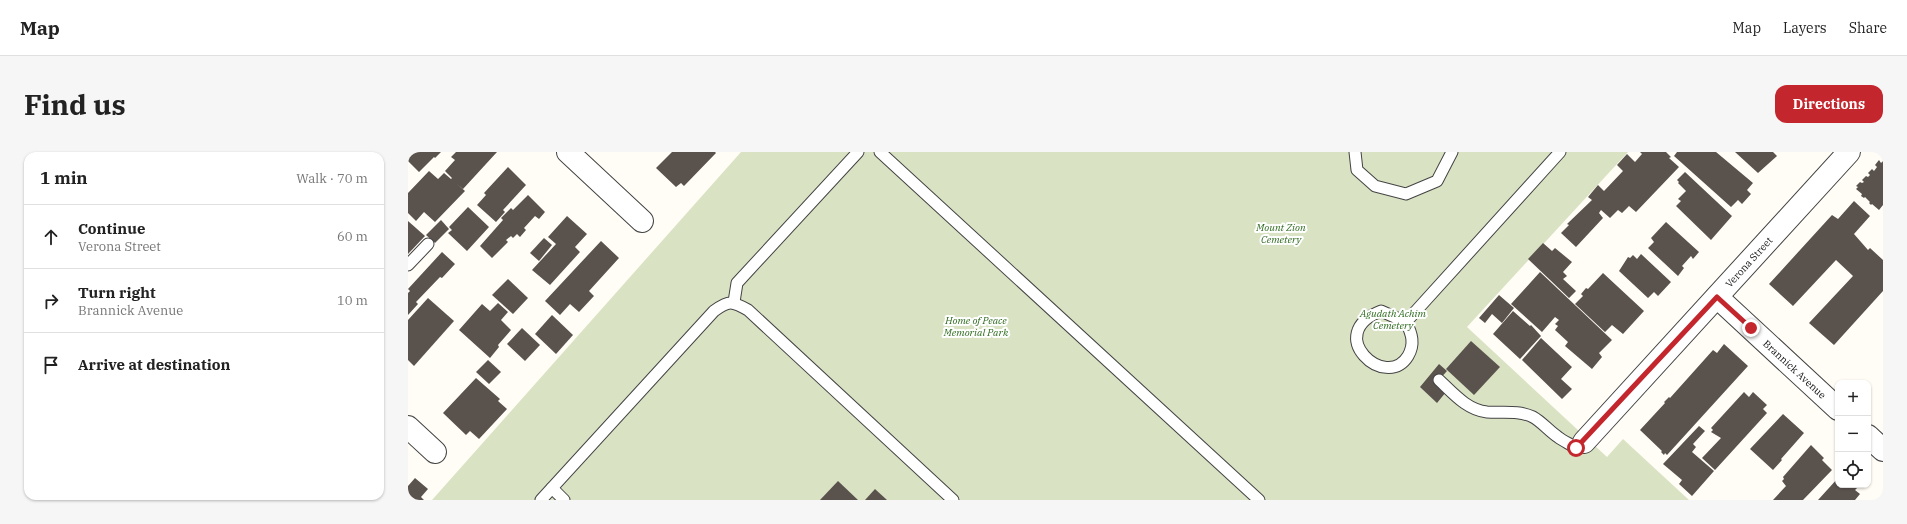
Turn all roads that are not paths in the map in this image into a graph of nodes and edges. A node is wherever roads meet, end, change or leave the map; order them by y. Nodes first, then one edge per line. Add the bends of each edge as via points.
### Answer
1 (568, 152) edge
2 (858, 152) edge
3 (880, 152) edge
4 (1355, 152) edge
5 (1452, 152) edge
6 (1560, 152) edge
7 (1849, 152) edge
8 (642, 221) dead end
9 (428, 244) dead end
10 (408, 265) edge
11 (1717, 297) junction
12 (734, 302) junction
13 (1406, 322) junction
14 (1439, 380) dead end
15 (1835, 406) edge
16 (408, 427) edge
17 (1871, 439) edge
18 (1584, 442) joint
19 (1883, 450) edge
20 (435, 452) dead end
21 (552, 488) junction
22 (541, 500) edge
23 (564, 500) edge
24 (953, 500) edge
25 (1258, 500) edge

1 - 8 street
2 - 12 lane via 737,283
3 - 25 lane
4 - 5 lane via 1357,170 1375,186 1406,194 1437,181
6 - 13 lane
7 - 11 street, Verona Street
9 - 10 lane
11 - 15 street, Brannick Avenue
11 - 18 street, Verona Street
12 - 21 lane via 725,303 714,311
12 - 24 lane via 748,310
13 - 13 lane via 1413,337 1411,350 1405,360 1394,366 1381,367 1369,361 1360,352 1356,338 1359,325 1369,316 1381,311
14 - 18 lane via 1472,408 1486,412 1520,413 1534,418 1576,448
16 - 20 street
17 - 19 street
21 - 22 lane
21 - 23 lane

